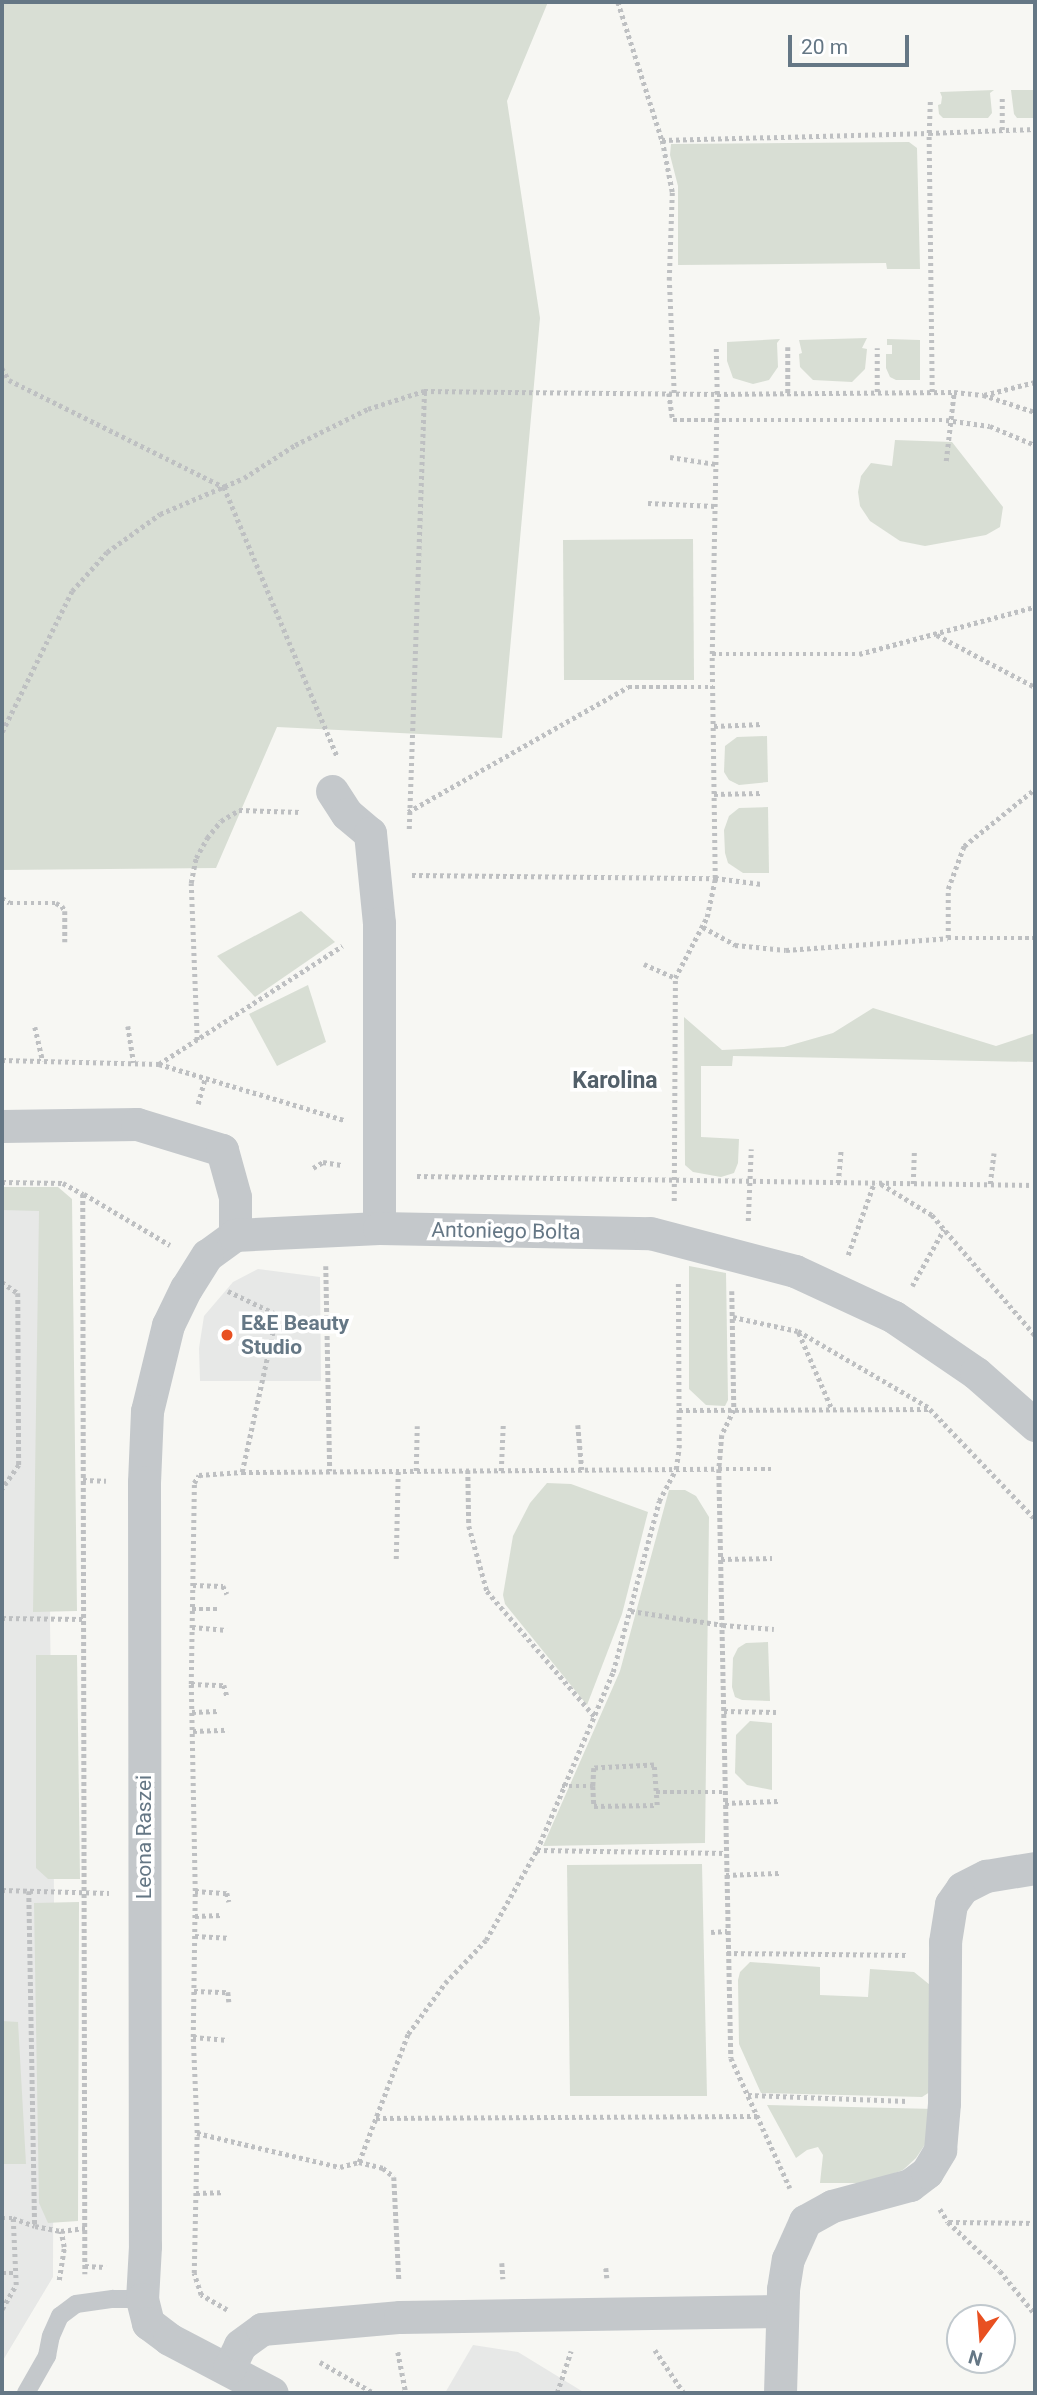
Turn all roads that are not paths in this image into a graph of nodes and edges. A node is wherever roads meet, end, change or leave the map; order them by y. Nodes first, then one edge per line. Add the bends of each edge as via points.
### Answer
1 (348, 802) road end
2 (2, 1126) edge
3 (379, 1228) junction
4 (235, 1235) junction
5 (1035, 1424) edge
6 (1035, 1868) edge
7 (142, 2299) junction
8 (782, 2311) junction
9 (229, 2368) junction
10 (26, 2393) edge
11 (272, 2393) edge
12 (780, 2393) edge

1 - 3 street via 379,923
2 - 4 street via 137,1124 222,1150 235,1197
3 - 4 street, Antoniego Bolta
3 - 5 street, Antoniego Bolta via 650,1233 795,1271 894,1317 976,1373
4 - 7 street, Leona Raszei via 207,1255 168,1325 147,1411
6 - 8 street via 986,1876 962,1888 951,1904 945,1955 944,2103 936,2161 920,2179 902,2189 832,2206 805,2221 788,2259
7 - 9 street, Leona Raszei via 148,2323 169,2339
7 - 10 lane via 76,2304 60,2316 47,2356
8 - 9 street via 400,2317 262,2329 240,2345
8 - 12 street
9 - 11 street, Leona Raszei

